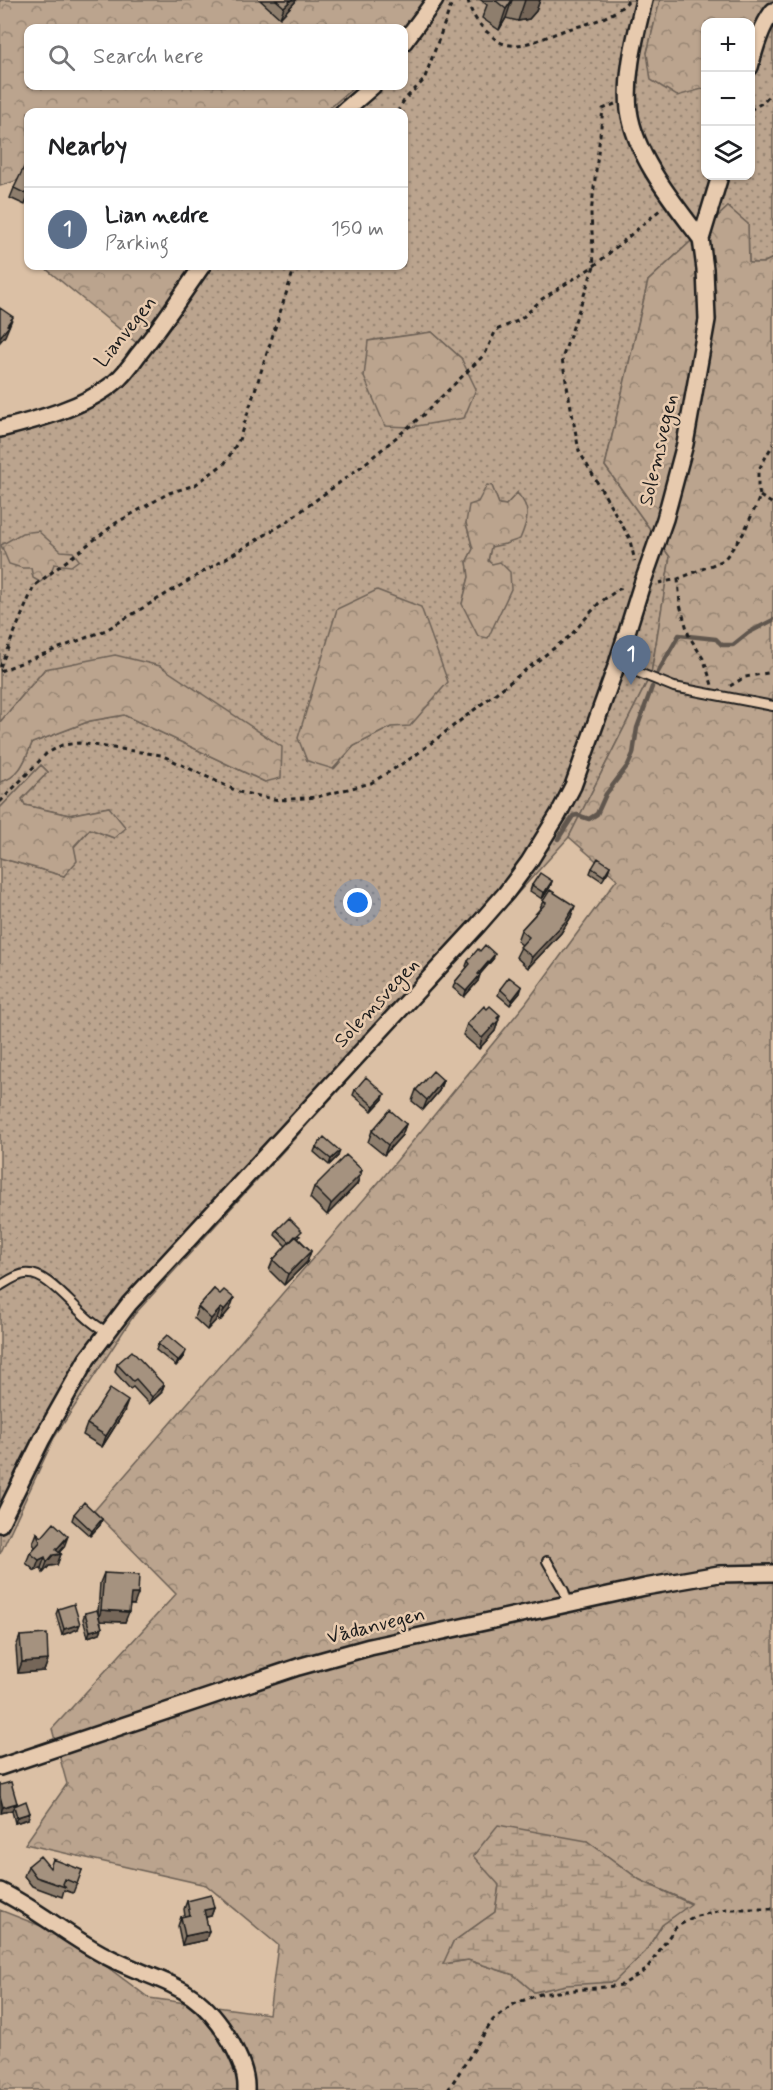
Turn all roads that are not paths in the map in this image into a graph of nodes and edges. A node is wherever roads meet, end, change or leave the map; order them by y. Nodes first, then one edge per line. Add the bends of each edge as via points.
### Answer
1 (435, 0) edge
2 (645, 0) edge
3 (773, 11) edge
4 (408, 37) edge
5 (755, 50) edge
6 (368, 90) edge
7 (348, 108) edge
8 (719, 180) edge
9 (701, 238) junction
10 (199, 270) edge
11 (0, 429) edge
12 (617, 664) junction
13 (773, 706) edge
14 (0, 1286) edge
15 (108, 1331) junction
16 (0, 1524) edge
17 (547, 1561) dead end
18 (773, 1573) edge
19 (568, 1604) junction
20 (0, 1767) edge
21 (0, 1891) edge
22 (246, 2090) edge

1 - 4 street
2 - 9 street, Solemsvegen via 631,57 632,126 672,200
3 - 5 street
6 - 7 street
8 - 9 street, Solemsvegen
9 - 12 street, Solemsvegen via 706,320 686,444
10 - 11 street, Lianvegen via 148,343 112,385 50,415
12 - 13 lane via 674,687
12 - 15 street, Solemsvegen via 573,786 545,838 507,893
14 - 15 lane via 16,1276 36,1274 100,1329
15 - 16 street, Solemsvegen via 63,1401
17 - 19 lane
18 - 19 street, Vådanvegen via 720,1574
19 - 20 street, Vådanvegen via 349,1652
21 - 22 street via 106,1956 196,1998 219,2022 234,2048

